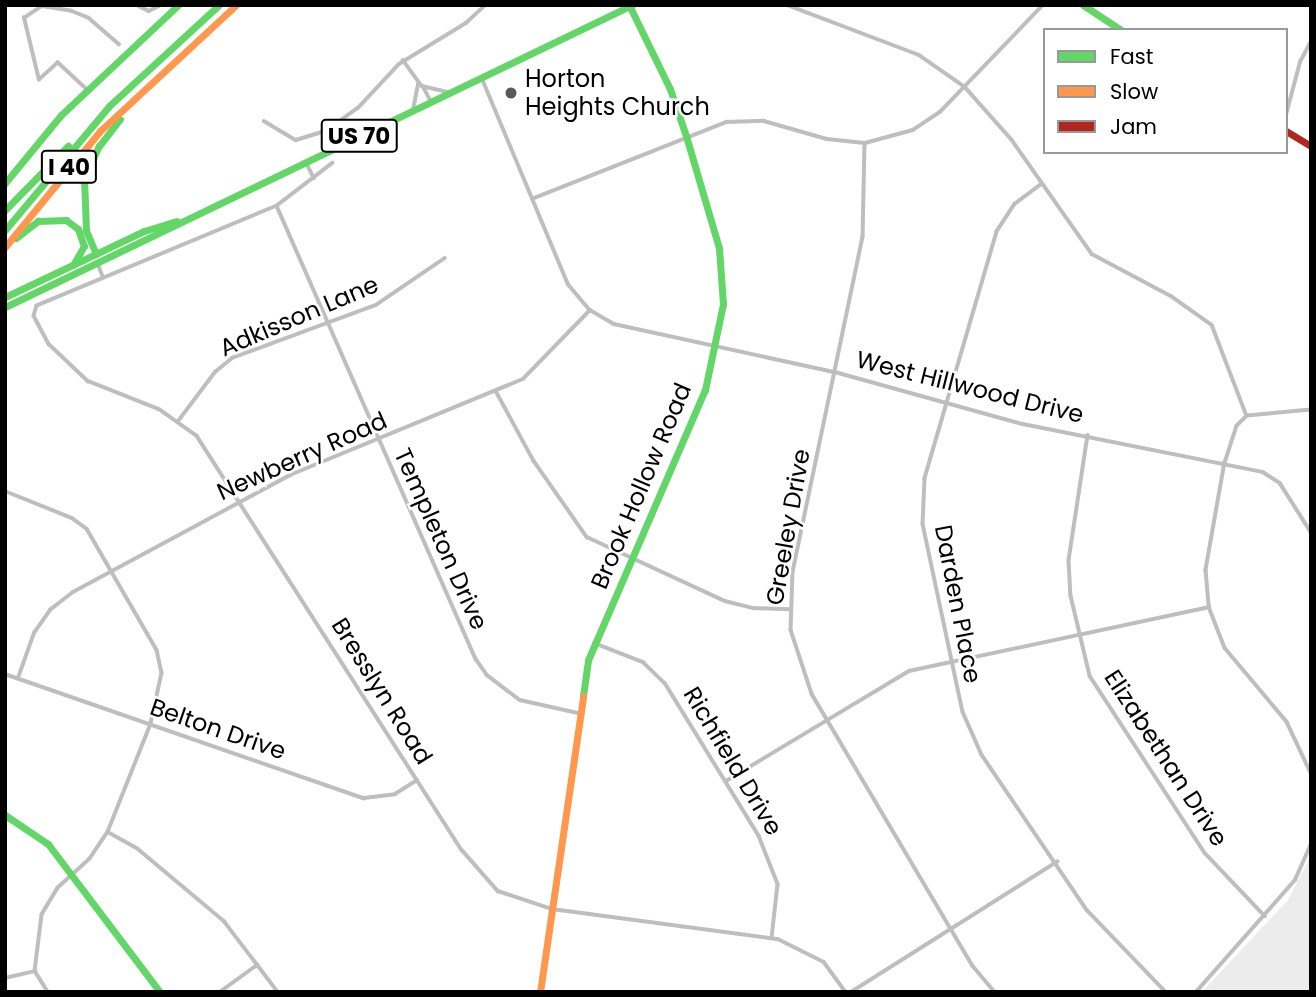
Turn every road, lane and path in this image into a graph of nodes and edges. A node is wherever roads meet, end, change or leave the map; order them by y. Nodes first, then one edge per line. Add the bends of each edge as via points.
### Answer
1 (136, 5) edge
2 (161, 5) edge
3 (178, 5) edge
4 (219, 5) edge
5 (236, 5) edge
6 (485, 5) edge
7 (787, 5) edge
8 (808, 5) edge
9 (1043, 5) edge
10 (1083, 5) edge
11 (631, 6) edge
12 (805, 12) junction
13 (1118, 28) edge
14 (1311, 41) edge
15 (119, 44) dead end
16 (403, 60) junction
17 (482, 78) junction
18 (418, 82) junction
19 (422, 86) junction
20 (965, 87) junction
21 (87, 91) junction
22 (452, 93) junction
23 (140, 94) junction
24 (432, 103) junction
25 (1288, 108) edge
26 (413, 111) junction
27 (264, 121) dead end
28 (84, 132) junction
29 (1288, 132) edge
30 (687, 136) junction
31 (865, 143) junction
32 (1311, 145) edge
33 (306, 162) junction
34 (333, 163) dead end
35 (314, 178) junction
36 (5, 183) edge
37 (1042, 184) junction
38 (532, 199) junction
39 (277, 206) junction
40 (5, 210) edge
41 (186, 219) junction
42 (5, 230) edge
43 (5, 247) edge
44 (96, 254) junction
45 (445, 258) dead end
46 (98, 263) junction
47 (73, 265) junction
48 (103, 277) junction
49 (5, 297) edge
50 (5, 307) edge
51 (590, 310) junction
52 (326, 323) junction
53 (715, 346) junction
54 (835, 372) junction
55 (496, 390) junction
56 (947, 401) junction
57 (1311, 410) edge
58 (1247, 416) junction
59 (179, 420) junction
60 (1088, 435) junction
61 (377, 440) junction
62 (1225, 462) junction
63 (5, 491) edge
64 (240, 501) junction
65 (1311, 532) edge
66 (631, 560) junction
67 (114, 572) junction
68 (1209, 607) junction
69 (789, 610) junction
70 (1081, 634) junction
71 (594, 643) junction
72 (951, 661) junction
73 (5, 674) edge
74 (18, 678) junction
75 (578, 713) junction
76 (827, 719) junction
77 (151, 724) junction
78 (1311, 773) edge
79 (417, 780) junction
80 (726, 781) junction
81 (5, 815) edge
82 (108, 832) junction
83 (1311, 844) edge
84 (1057, 862) junction
85 (73, 875) junction
86 (552, 909) junction
87 (1265, 916) junction
88 (953, 929) junction
89 (772, 938) junction
90 (257, 965) junction
91 (35, 971) junction
92 (5, 978) edge
93 (48, 992) edge
94 (160, 992) edge
95 (220, 992) edge
96 (278, 992) edge
97 (540, 992) edge
98 (849, 992) edge
99 (995, 992) edge
100 (1166, 992) edge
101 (1196, 992) edge

1 - 2 street via 149,11
3 - 21 main road
4 - 28 main road, I 40
5 - 23 main road, I 40
6 - 16 street via 466,23
7 - 12 street
8 - 12 street
9 - 20 street
10 - 13 main road
11 - 17 main road, US 70
11 - 30 main road, Brook Hollow Road
12 - 20 street via 919,55
14 - 25 street via 1300,62
15 - 21 street via 89,18 72,11 42,6 24,18 39,80 58,62
16 - 18 street
16 - 27 street via 358,108 326,131 296,140
17 - 22 main road, US 70
17 - 38 street
18 - 19 street
18 - 26 street
19 - 22 street
19 - 24 street
20 - 31 street via 913,130
20 - 37 street via 990,111
21 - 36 main road
22 - 24 main road, US 70
23 - 43 main road, I 40 via 54,184
23 - 44 main road via 99,146 84,179 86,230
24 - 26 main road, US 70
26 - 33 main road, US 70
28 - 40 main road
28 - 42 main road, I 40
29 - 32 main road
30 - 31 street via 747,120
30 - 38 street
30 - 53 main road, Brook Hollow Road via 721,262 723,304
31 - 54 street, Greeley Drive via 863,234
33 - 35 street
33 - 41 main road, US 70
34 - 35 street, Bresslyn Road
35 - 39 street, Bresslyn Road
37 - 56 street, Darden Place via 1015,204 996,232
37 - 58 street via 1092,254 1171,296 1212,325 1224,348 1236,398
38 - 51 street via 568,284
39 - 48 street, Bresslyn Road
39 - 52 street, Templeton Drive
41 - 44 main road, US 70 via 144,231
41 - 46 main road, US 70
43 - 47 main road via 38,221 66,220 78,229 84,246
44 - 46 main road
44 - 47 main road, US 70
45 - 52 street, Adkisson Lane via 390,297
46 - 48 street
46 - 50 main road, US 70
47 - 49 main road, US 70
48 - 59 street, Bresslyn Road via 37,306 34,316 44,335 64,362 88,381
51 - 53 street, West Hillwood Drive via 631,329
51 - 55 street, Newberry Road via 529,374
52 - 59 street, Adkisson Lane via 232,358 215,372
52 - 61 street, Templeton Drive
53 - 54 street, West Hillwood Drive
53 - 66 main road, Brook Hollow Road via 705,390
54 - 56 street, West Hillwood Drive
54 - 69 street, Greeley Drive
55 - 61 street, Newberry Road
55 - 66 street via 517,434 575,525 596,543
56 - 60 street, West Hillwood Drive via 1023,424
56 - 72 street, Darden Place via 925,479 923,510
57 - 58 street
58 - 62 street via 1229,441
59 - 64 street, Bresslyn Road via 197,436
60 - 62 street, West Hillwood Drive
60 - 70 street, Elizabethan Drive via 1069,548 1072,596
61 - 64 street, Newberry Road via 289,475
61 - 75 street, Templeton Drive via 484,671 520,700
62 - 65 street, West Hillwood Drive via 1263,472 1280,483
62 - 68 street via 1208,553
63 - 67 street via 80,523
64 - 67 street, Newberry Road
64 - 79 street, Bresslyn Road
66 - 69 street via 725,601
66 - 71 main road, Brook Hollow Road
67 - 74 street, Newberry Road via 73,592 50,610 34,633
67 - 77 street via 160,661 162,687
68 - 70 street
68 - 78 street via 1226,648 1287,722
69 - 76 street, Greeley Drive via 799,664
70 - 72 street
70 - 87 street, Elizabethan Drive via 1094,684 1114,716 1205,853
71 - 75 main road, Brook Hollow Road
71 - 80 street, Richfield Drive via 643,663 665,683
72 - 76 street via 900,675
72 - 84 street, Darden Place via 963,712 982,755
73 - 74 street, Belton Drive
74 - 77 street, Belton Drive
75 - 86 main road, Brook Hollow Road
76 - 80 street
76 - 88 street, Greeley Drive
77 - 79 street, Belton Drive via 364,797 395,794
77 - 82 street
79 - 86 street, Bresslyn Road via 486,881 513,899
80 - 89 street, Richfield Drive via 775,870 778,897
81 - 85 main road via 42,837
82 - 85 street
82 - 90 street via 183,884 224,921
83 - 87 street via 1295,880
84 - 88 street
84 - 100 street, Darden Place via 1113,942
85 - 91 street via 58,888 42,915
85 - 94 main road
86 - 89 street, Bresslyn Road
86 - 97 main road, Brook Hollow Road
87 - 101 street
88 - 98 street
88 - 99 street, Greeley Drive via 973,966
89 - 98 street, Bresslyn Road via 811,953
90 - 95 street
90 - 96 street
91 - 92 street
91 - 93 street

